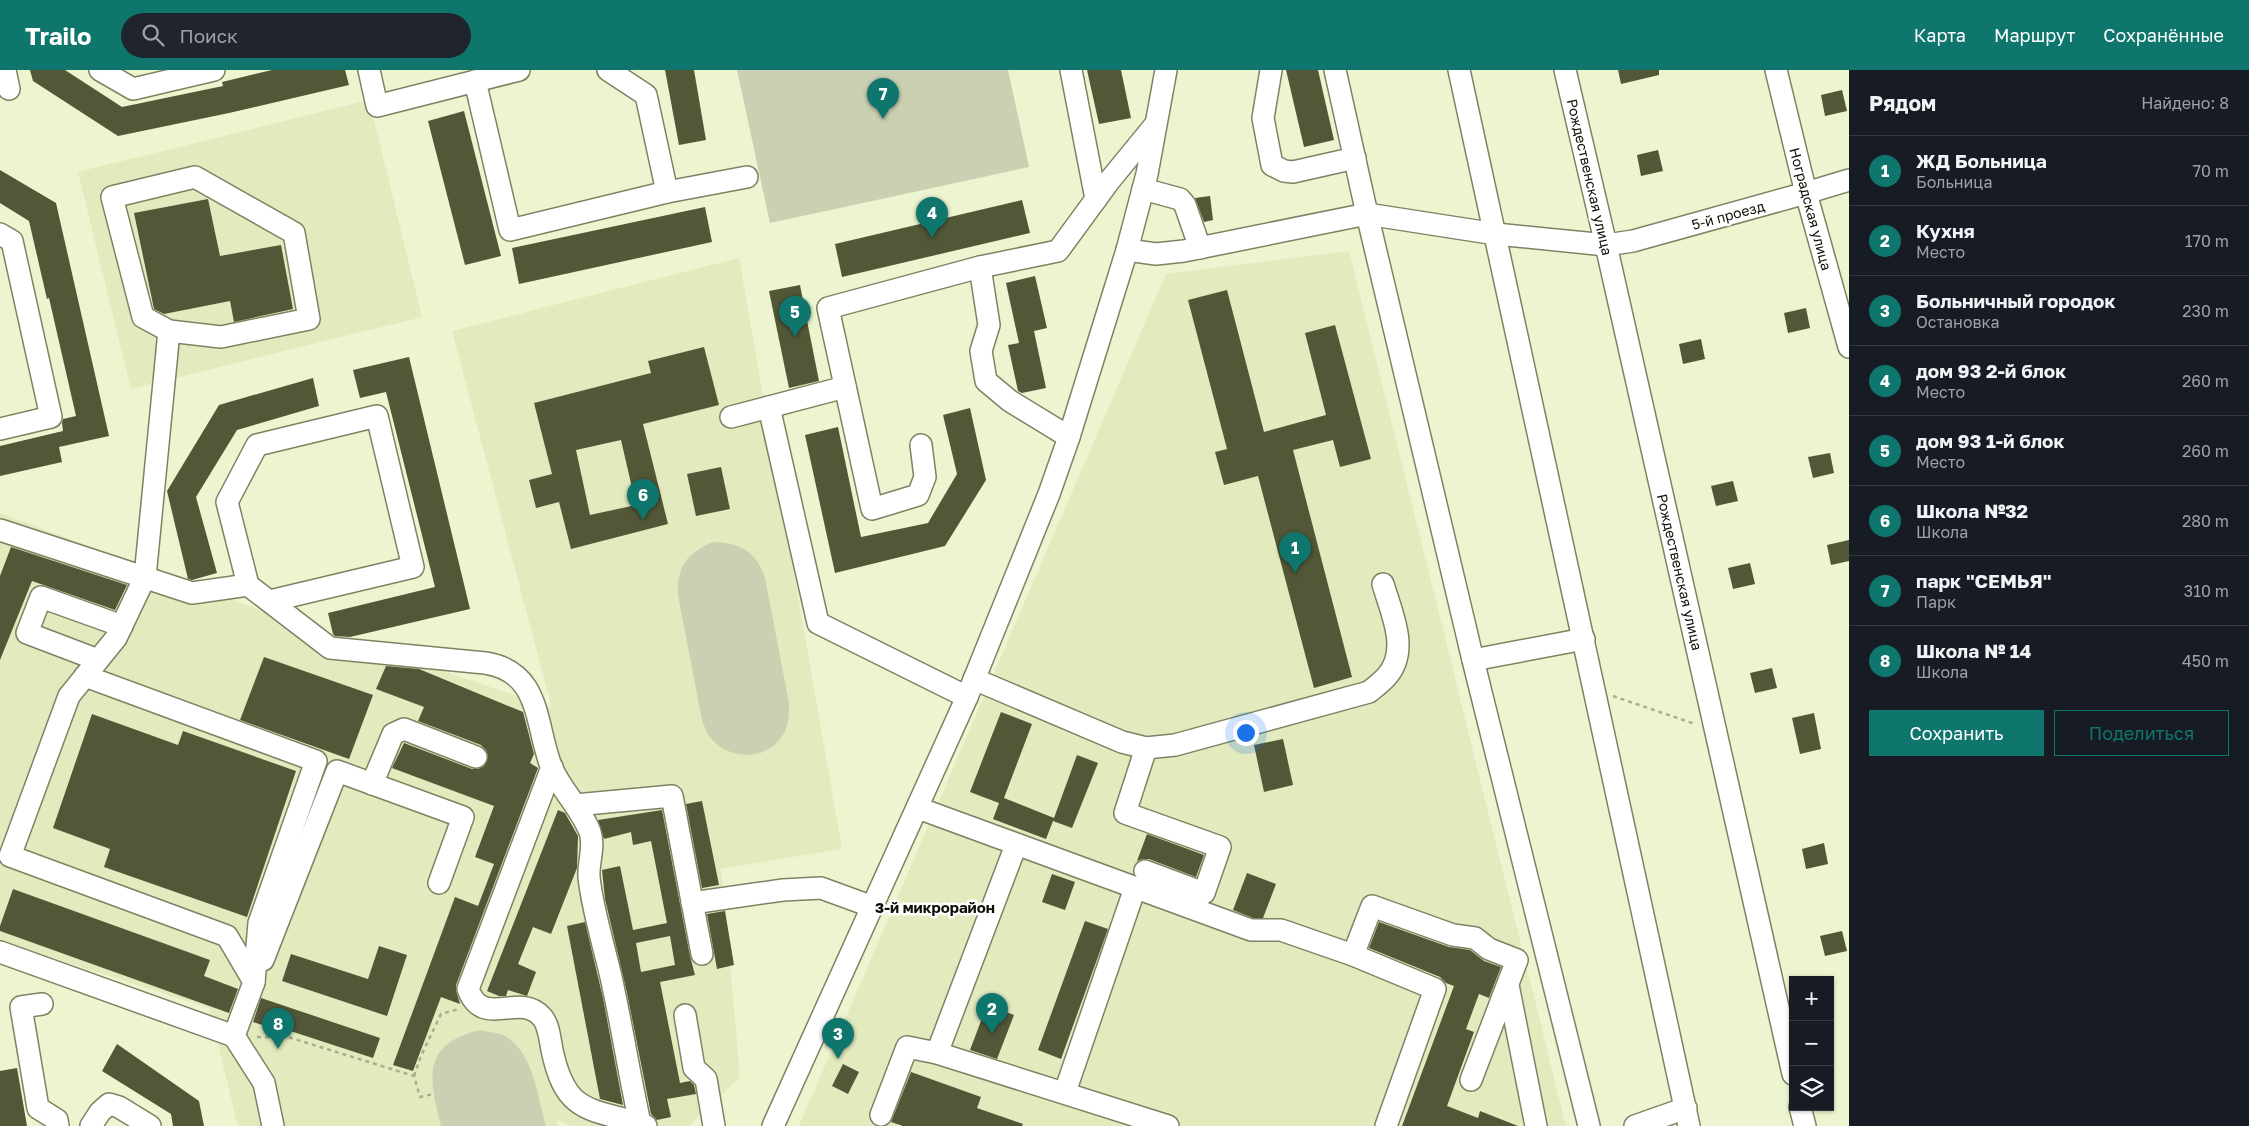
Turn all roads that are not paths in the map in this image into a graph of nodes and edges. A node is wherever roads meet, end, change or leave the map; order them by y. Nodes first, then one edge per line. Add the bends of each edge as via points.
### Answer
1 (100, 70) edge
2 (214, 70) edge
3 (369, 70) edge
4 (608, 70) edge
5 (1072, 70) edge
6 (1166, 70) edge
7 (1271, 70) edge
8 (1336, 70) edge
9 (1459, 70) edge
10 (1565, 70) edge
11 (1776, 70) edge
12 (506, 72) edge
13 (475, 81) junction
14 (1157, 123) junction
15 (1355, 158) junction
16 (747, 177) dead end
17 (1849, 180) edge
18 (1143, 190) junction
19 (667, 192) junction
20 (1806, 193) junction
21 (1096, 199) junction
22 (1367, 214) junction
23 (0, 234) edge
24 (1496, 234) junction
25 (1606, 245) junction
26 (1200, 248) junction
27 (1127, 250) junction
28 (980, 267) junction
29 (169, 331) junction
30 (1849, 347) edge
31 (845, 387) junction
32 (769, 407) junction
33 (731, 417) dead end
34 (0, 429) edge
35 (1069, 438) junction
36 (921, 445) dead end
37 (0, 530) edge
38 (145, 577) junction
39 (1384, 584) dead end
40 (248, 585) junction
41 (270, 602) junction
42 (122, 626) junction
43 (1584, 638) junction
44 (1473, 660) junction
45 (92, 668) junction
46 (971, 688) junction
47 (1146, 748) junction
48 (476, 757) dead end
49 (552, 767) junction
50 (372, 784) junction
51 (575, 805) junction
52 (918, 808) junction
53 (1016, 845) junction
54 (1140, 880) junction
55 (440, 883) dead end
56 (692, 903) junction
57 (873, 907) junction
58 (0, 952) edge
59 (702, 954) dead end
60 (1353, 955) junction
61 (254, 982) junction
62 (1508, 984) junction
63 (42, 1004) dead end
64 (685, 1015) dead end
65 (234, 1036) junction
66 (937, 1053) junction
67 (1791, 1066) edge
68 (1471, 1080) dead end
69 (1065, 1092) junction
70 (1801, 1111) edge
71 (881, 1115) dead end
72 (1687, 1117) edge
73 (643, 1124) edge
74 (58, 1126) edge
75 (91, 1126) edge
76 (150, 1126) edge
77 (273, 1126) edge
78 (714, 1126) edge
79 (773, 1126) edge
80 (1168, 1126) edge
81 (1386, 1126) edge
82 (1536, 1126) edge
83 (1589, 1126) edge
84 (1635, 1126) edge
85 (1804, 1126) edge

1 - 2 street via 133,89
3 - 13 street via 377,106
4 - 19 street via 646,96
5 - 21 street
6 - 14 street
7 - 15 street via 1263,118 1272,165 1293,172
8 - 15 street
9 - 24 street
10 - 25 street, Рождественская улица
11 - 20 street, Ноградская улица
12 - 13 street
13 - 19 street via 510,230
14 - 18 street
14 - 21 street
15 - 22 street
16 - 19 street
17 - 20 street, 5-й проезд
18 - 26 street via 1180,199
18 - 27 street
20 - 25 street, 5-й проезд via 1633,241
20 - 30 street, Ноградская улица
21 - 28 street via 1058,251
22 - 24 street, 5-й проезд
22 - 26 street
22 - 44 street
23 - 34 street via 12,241 52,417
24 - 25 street, 5-й проезд
24 - 43 street
25 - 67 street, Рождественская улица
26 - 27 street via 1156,254
27 - 35 street
28 - 31 street via 828,308
28 - 35 street via 989,325 981,351 986,381 1010,401
29 - 29 street via 221,337 309,319 294,233 195,177 112,197 143,317
29 - 38 street
31 - 32 street
31 - 36 street via 872,509 918,495 926,477
32 - 33 street
32 - 46 street via 818,623
35 - 46 street
37 - 38 street
38 - 40 street via 192,593
38 - 42 street
39 - 47 street via 1398,633 1397,655 1388,675 1369,692 1176,745
40 - 41 street
40 - 41 street via 227,502 257,445 377,416 413,567
41 - 49 street via 330,648 485,663 516,673 526,687 538,717
42 - 45 street
42 - 45 street via 41,597 27,633
43 - 44 street
43 - 72 street
44 - 83 street
45 - 61 street via 316,761 259,923
45 - 61 street via 69,696 10,856 227,936
46 - 47 street
46 - 52 street
47 - 54 street via 1125,813 1220,847 1204,892
48 - 50 street via 404,729 393,734
49 - 51 street
49 - 73 street via 468,989 472,1001 484,1009 528,1008 542,1018 559,1076 569,1096 584,1108
50 - 55 street via 463,817
50 - 61 street via 337,772
51 - 56 street via 672,796
51 - 73 street via 590,833 589,876 617,1003 626,1061
52 - 53 street
52 - 57 street
53 - 54 street
53 - 66 street
54 - 60 street via 1251,930 1281,930
54 - 69 street
56 - 57 street via 821,888
56 - 59 street
57 - 79 street
58 - 65 street
60 - 62 street via 1372,906 1453,935 1475,938 1489,949 1517,960
60 - 81 street via 1435,989
61 - 65 street
62 - 68 street
62 - 82 street
63 - 74 street via 22,1007 38,1108 57,1120
64 - 78 street via 694,1068 706,1079
65 - 77 street via 264,1083
66 - 69 street
66 - 71 street via 907,1047
69 - 80 street
70 - 85 street
72 - 84 street
75 - 76 street via 108,1104 120,1107

